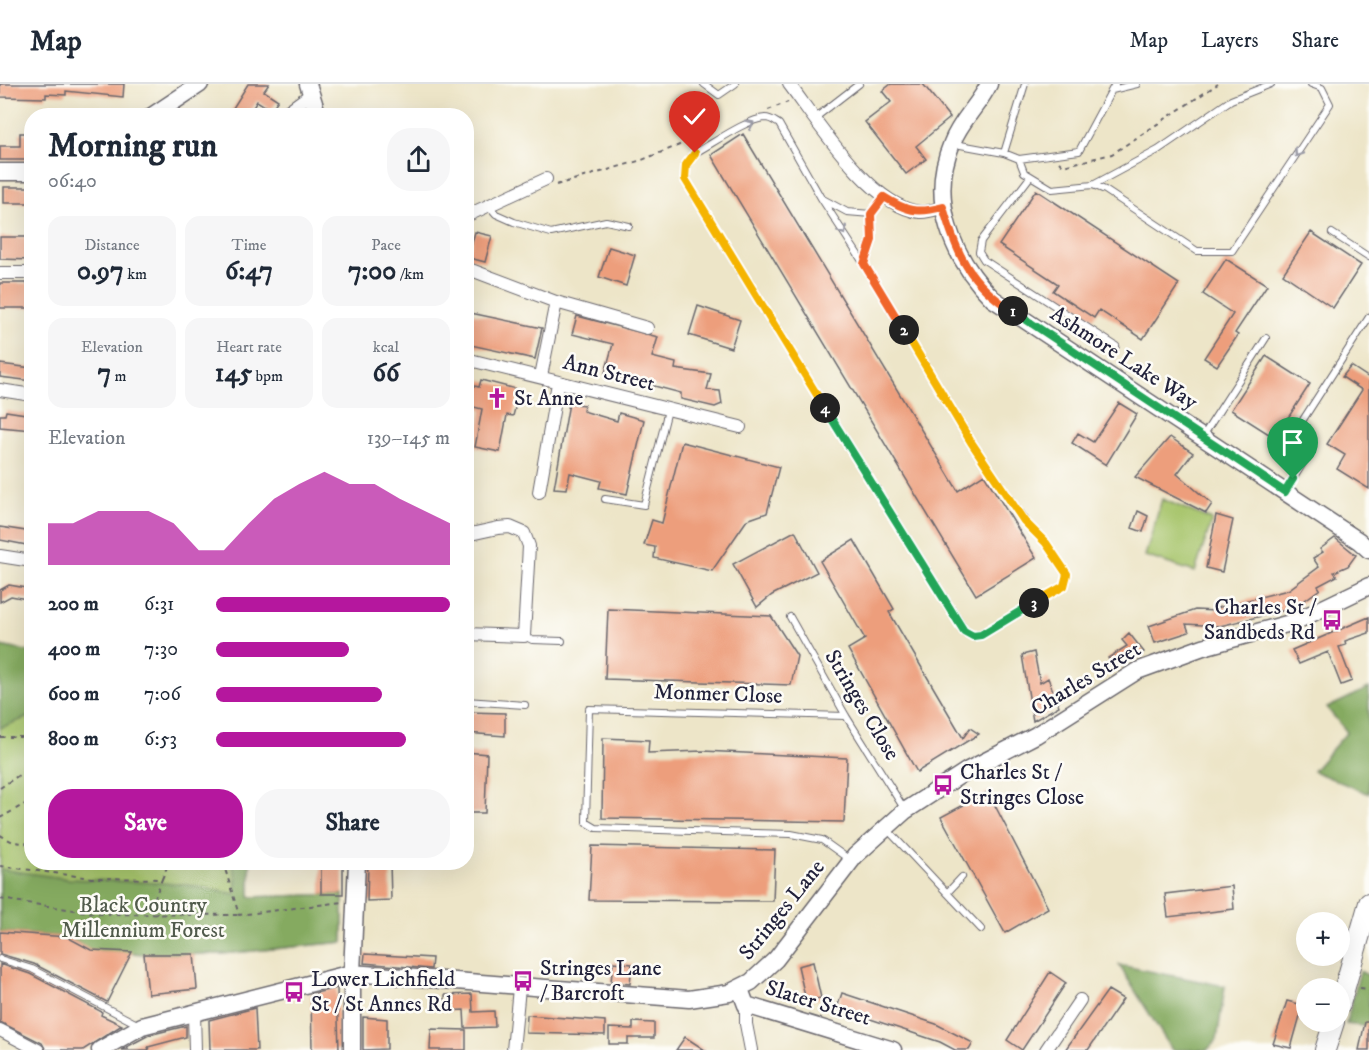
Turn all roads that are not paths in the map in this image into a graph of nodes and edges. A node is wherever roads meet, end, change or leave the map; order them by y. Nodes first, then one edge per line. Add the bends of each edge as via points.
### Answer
1 (199, 84) edge
2 (704, 84) edge
3 (735, 84) edge
4 (789, 84) edge
5 (859, 84) edge
6 (989, 84) edge
7 (1025, 84) edge
8 (1137, 84) edge
9 (1271, 84) edge
10 (1311, 84) edge
11 (309, 87) edge
12 (1113, 87) edge
13 (164, 108) edge
14 (289, 108) edge
15 (316, 108) edge
16 (815, 118) junction
17 (951, 143) junction
18 (1004, 153) junction
19 (1019, 159) junction
20 (0, 172) edge
21 (24, 172) edge
22 (1030, 177) junction
23 (546, 179) road end
24 (1093, 185) junction
25 (884, 197) junction
26 (821, 198) junction
27 (489, 206) junction
28 (943, 207) junction
29 (474, 213) edge
30 (871, 214) junction
31 (629, 226) dead end
32 (1332, 233) dead end
33 (1369, 257) edge
34 (864, 264) junction
35 (474, 271) edge
36 (0, 273) edge
37 (24, 273) edge
38 (556, 302) junction
39 (1369, 316) edge
40 (647, 328) dead end
41 (1266, 338) dead end
42 (1116, 346) dead end
43 (474, 361) edge
44 (541, 376) junction
45 (558, 382) junction
46 (0, 390) edge
47 (24, 394) edge
48 (668, 410) junction
49 (740, 428) dead end
50 (1203, 437) junction
51 (539, 492) dead end
52 (1285, 492) junction
53 (604, 499) dead end
54 (474, 534) edge
55 (1369, 550) edge
56 (0, 556) edge
57 (24, 560) edge
58 (1369, 586) edge
59 (790, 617) dead end
60 (474, 634) edge
61 (524, 636) junction
62 (562, 641) dead end
63 (474, 702) edge
64 (525, 705) dead end
65 (846, 717) junction
66 (905, 811) junction
67 (886, 828) junction
68 (851, 861) junction
69 (357, 870) edge
70 (962, 877) dead end
71 (947, 893) junction
72 (1369, 905) edge
73 (981, 929) dead end
74 (0, 959) edge
75 (352, 973) junction
76 (1348, 978) edge
77 (519, 988) junction
78 (743, 997) junction
79 (1080, 1000) dead end
80 (194, 1013) junction
81 (142, 1026) junction
82 (0, 1030) edge
83 (1331, 1032) edge
84 (38, 1050) edge
85 (100, 1050) edge
86 (195, 1050) edge
87 (352, 1050) edge
88 (513, 1050) edge
89 (751, 1050) edge
90 (893, 1050) edge
91 (1046, 1050) edge
92 (1325, 1050) edge

1 - 13 street
2 - 3 lane via 719,95
4 - 16 street
5 - 16 lane
6 - 17 street, Ashmore Lake Way
7 - 18 lane
8 - 12 lane
9 - 24 lane via 1231,100 1158,150
10 -> 24 lane via 1323,88 1330,104 1232,250 1197,251
11 - 14 street
11 - 15 street
12 - 19 lane via 1079,151
16 - 25 street via 854,168
17 - 18 lane
17 - 28 street, Ashmore Lake Way via 944,173
18 - 19 lane
19 - 22 lane
20 - 21 street
22 - 24 lane via 1052,189
22 - 42 lane via 981,241 979,252 984,260
23 - 27 street
25 - 28 street via 921,213
25 - 30 lane
26 - 30 lane via 847,212
26 -> 34 lane
34 -> 26 lane via 971,442 1024,521 1046,543 1067,574 1064,586 981,635 964,631 720,238 684,172 695,153 751,123 770,119 779,124
27 - 29 street
27 - 31 lane via 496,214 550,233 606,221
28 - 50 street, Ashmore Lake Way via 963,264 993,298
30 - 34 lane via 872,240
32 - 33 lane
35 - 38 street
36 - 37 street
38 - 40 street
38 - 44 street
39 - 52 lane via 1299,426 1305,460
41 - 50 lane
43 - 44 street, Ann Street
44 - 45 street, Ann Street
45 - 48 street, Ann Street
45 - 51 street
46 - 47 street
48 - 49 street, Ann Street
48 - 53 lane via 644,506
50 - 52 street, Ashmore Lake Way
52 - 55 street, Ashmore Lake Way
54 - 61 street via 510,527 528,538
56 - 57 street
58 - 66 street, Charles Street via 1294,622 1193,650 1137,671
59 - 65 lane, Stringes Close
60 - 61 street
61 - 62 lane
63 - 64 lane
65 - 66 lane, Stringes Close
65 - 68 lane, Monmer Close via 589,709 586,822 588,826 790,834 822,840
66 - 67 street, Stringes Lane
67 - 68 street, Stringes Lane
67 - 71 lane
68 - 78 street, Stringes Lane
69 - 75 street
70 - 71 lane
71 - 73 lane
72 - 76 main road
74 - 81 lane via 32,969
75 - 77 street, Stringes Lane
75 - 80 street, Stringes Lane
75 - 87 street
77 - 78 street, Stringes Lane via 689,999
77 - 88 street
78 - 89 street
78 - 90 street, Slater Street
79 - 91 street
80 - 81 street, Stringes Lane
80 - 86 street
81 - 85 street, Stringes Lane
82 - 84 street
83 - 92 main road

